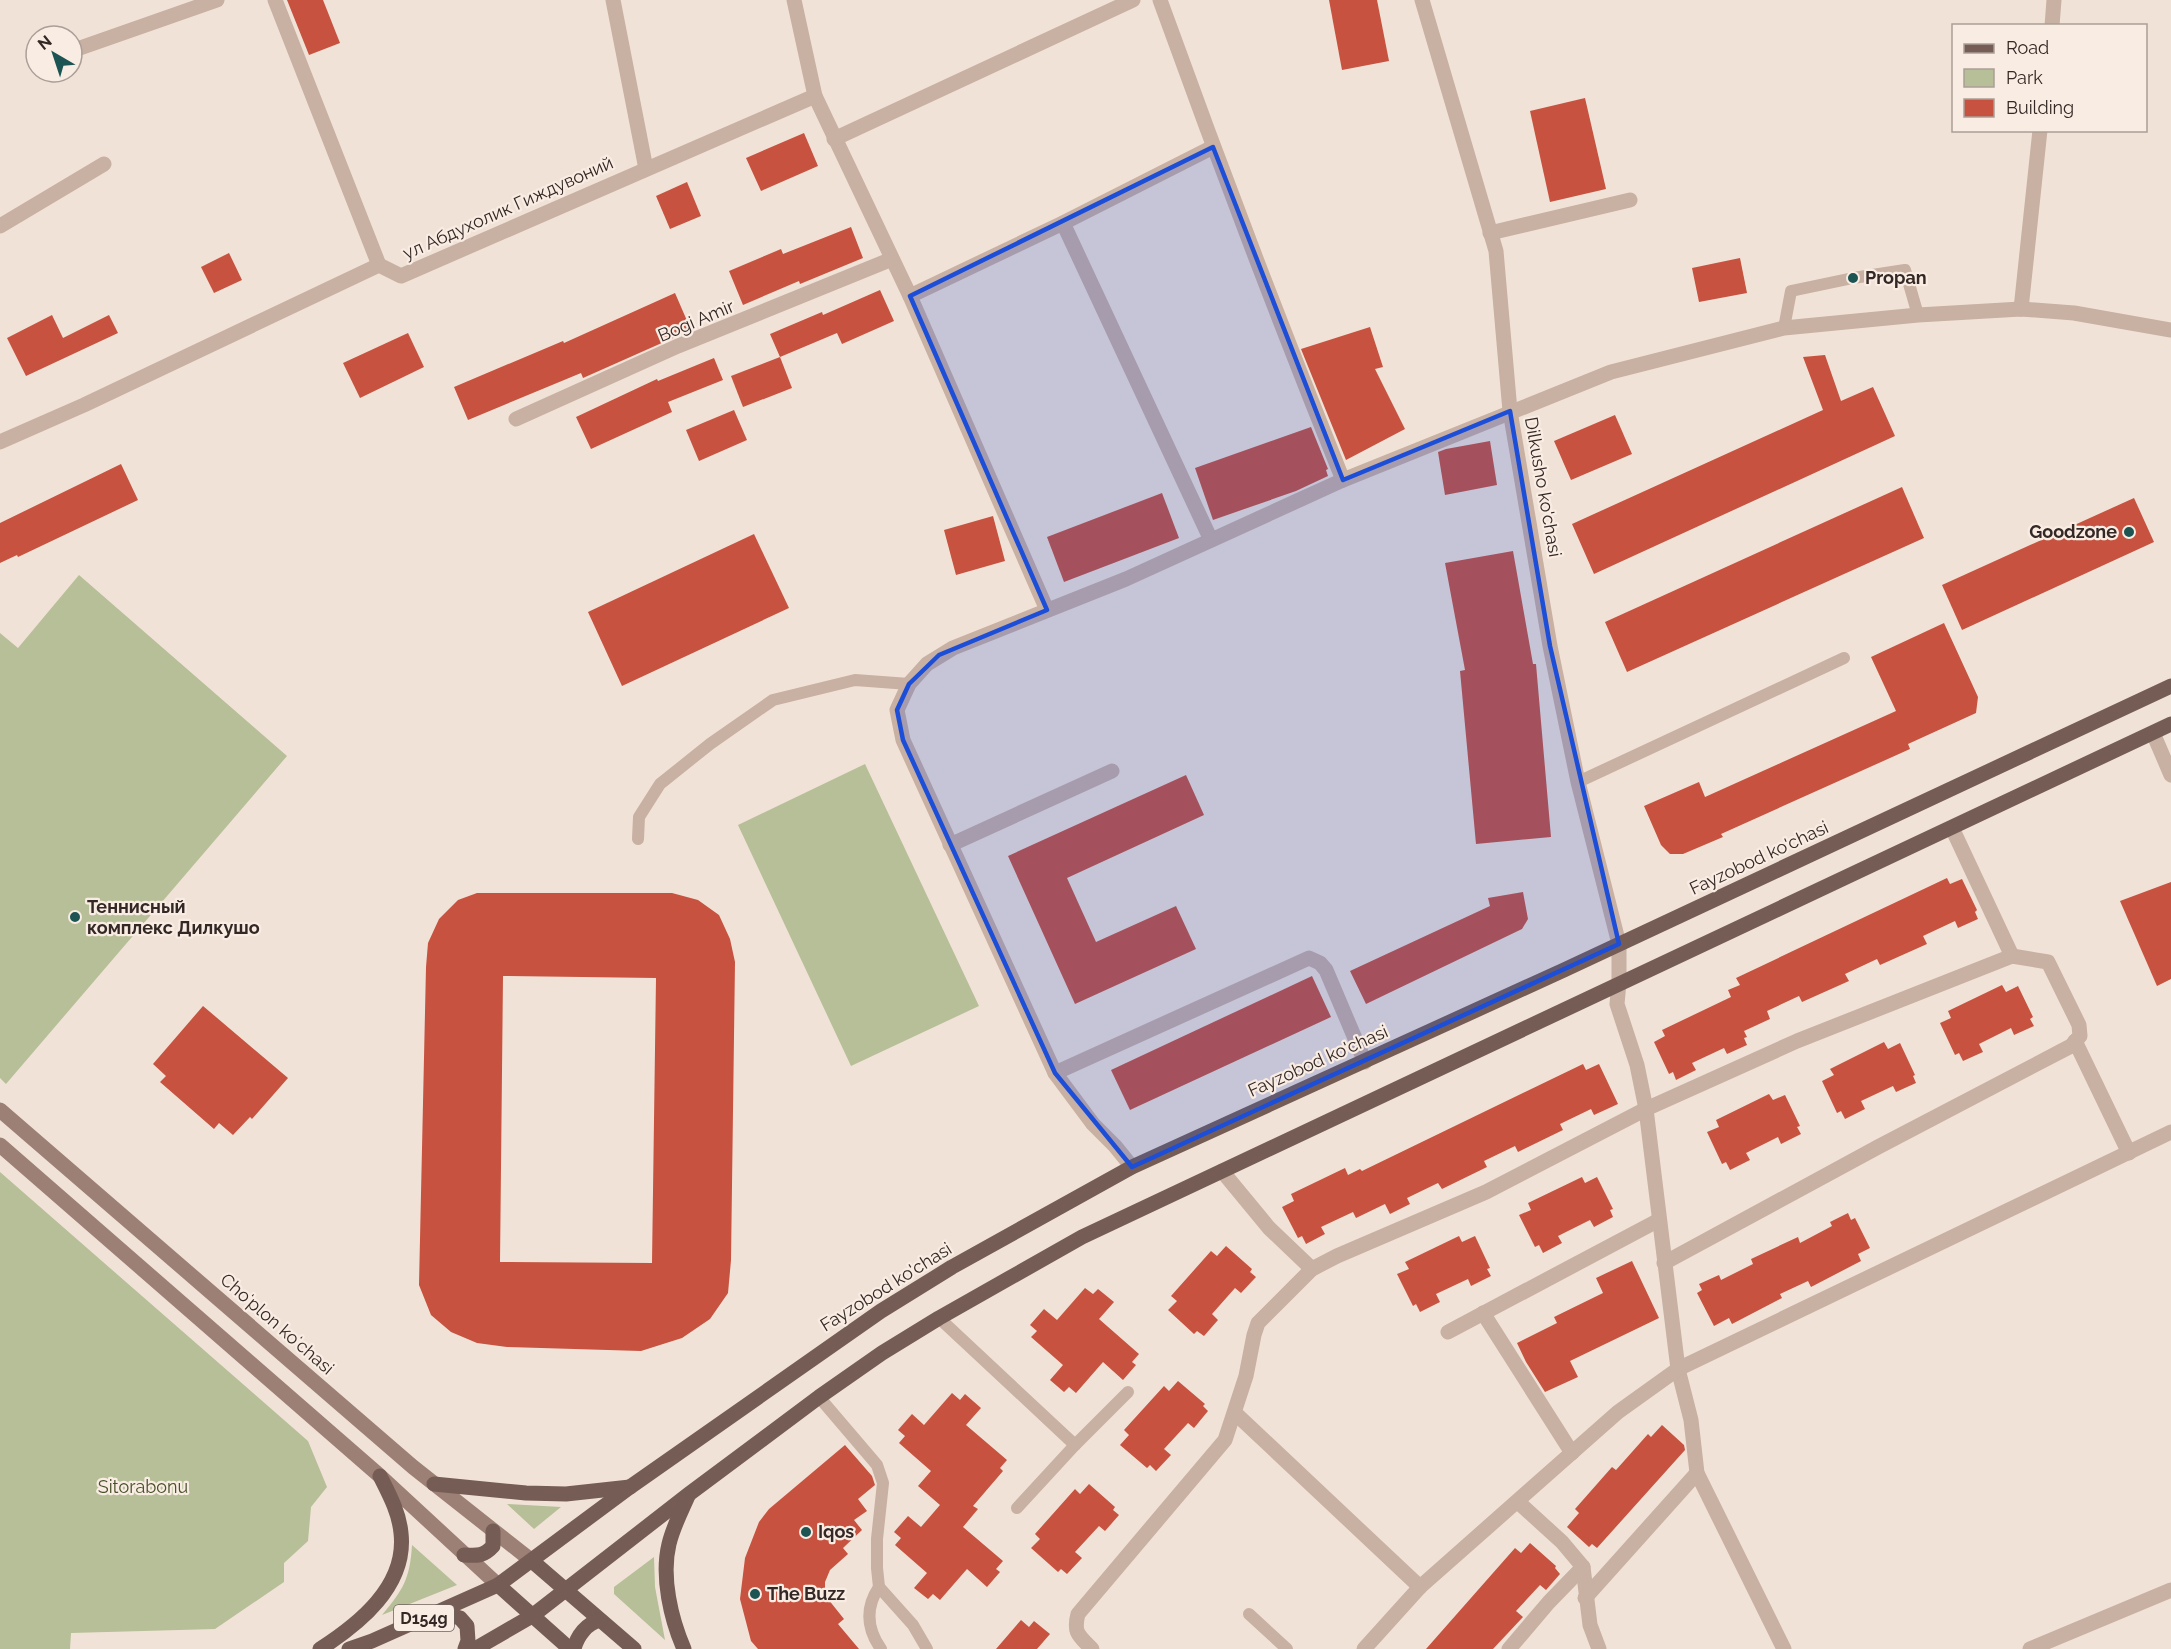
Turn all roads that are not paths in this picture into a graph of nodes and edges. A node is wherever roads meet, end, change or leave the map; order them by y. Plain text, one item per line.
1 (218, 0) edge
2 (274, 0) edge
3 (613, 0) edge
4 (794, 0) edge
5 (1133, 0) edge
6 (1160, 0) edge
7 (1422, 0) edge
8 (2054, 0) edge
9 (2052, 24) edge
10 (84, 47) edge
11 (815, 96) junction
12 (2040, 132) edge
13 (834, 139) junction
14 (1213, 147) junction
15 (104, 164) dead end
16 (646, 169) junction
17 (1630, 200) dead end
18 (1063, 223) junction
19 (0, 226) edge
20 (1491, 233) junction
21 (892, 259) junction
22 (378, 265) junction
23 (910, 296) junction
24 (2021, 309) junction
25 (1918, 315) junction
26 (1784, 328) junction
27 (2171, 330) edge
28 (1510, 411) junction
29 (516, 419) dead end
30 (0, 442) edge
31 (1343, 480) junction
32 (1211, 540) junction
33 (1047, 609) junction
34 (1844, 658) dead end
35 (909, 684) junction
36 (2171, 686) edge
37 (2171, 724) edge
38 (2153, 733) junction
39 (1112, 771) dead end
40 (2171, 775) edge
41 (1578, 782) junction
42 (1952, 828) junction
43 (638, 839) dead end
44 (950, 845) junction
45 (1619, 944) junction
46 (2012, 956) junction
47 (1619, 982) junction
48 (2075, 1041) junction
49 (1365, 1062) junction
50 (1055, 1073) junction
51 (1646, 1108) junction
52 (0, 1110) edge
53 (2171, 1132) edge
54 (0, 1145) edge
55 (2128, 1153) junction
56 (1132, 1167) junction
57 (1222, 1171) junction
58 (1659, 1220) junction
59 (1664, 1263) junction
60 (1312, 1269) junction
61 (1483, 1313) junction
62 (939, 1318) junction
63 (1448, 1332) dead end
64 (1678, 1369) junction
65 (1128, 1392) dead end
66 (819, 1397) junction
67 (1235, 1413) junction
68 (1076, 1445) junction
69 (1572, 1453) junction
70 (1697, 1473) junction
71 (380, 1476) junction
72 (434, 1484) junction
73 (630, 1487) junction
74 (689, 1494) junction
75 (1518, 1502) junction
76 (1017, 1508) dead end
77 (493, 1531) junction
78 (464, 1555) junction
79 (532, 1561) junction
80 (1583, 1567) junction
81 (498, 1585) junction
82 (879, 1587) junction
83 (1420, 1587) junction
84 (565, 1590) junction
85 (2171, 1590) edge
86 (1586, 1598) junction
87 (438, 1612) junction
88 (1249, 1614) dead end
89 (532, 1616) junction
90 (600, 1620) junction
91 (2038, 1647) edge
92 (320, 1649) edge
93 (349, 1649) edge
94 (465, 1649) edge
95 (475, 1649) edge
96 (572, 1649) edge
97 (634, 1649) edge
98 (684, 1649) edge
99 (881, 1649) edge
100 (927, 1649) edge
101 (1092, 1649) edge
102 (1287, 1649) edge
103 (1364, 1649) edge
104 (1509, 1649) edge
105 (1599, 1649) edge
106 (1784, 1649) edge

1 - 10 street
2 - 22 street
3 - 16 street
4 - 11 street
5 - 13 street
6 - 14 street
7 - 20 street, Dilkusho ko'chasi
8 - 9 street
11 - 13 street
11 - 16 street, ул Абдухолик Гиждувоний
12 - 24 street
13 - 21 street
14 - 18 street
14 - 31 street
15 - 19 street
16 - 22 street, ул Абдухолик Гиждувоний
17 - 20 street
18 - 23 street
18 - 32 street
20 - 28 street, Dilkusho ko'chasi
21 - 23 street
21 - 29 street
22 - 30 street
23 - 33 street
24 - 25 street
24 - 27 street
25 - 26 street
25 - 26 lane
26 - 28 street
28 - 31 street
28 - 41 street, Dilkusho ko'chasi
31 - 32 street
32 - 33 street
33 - 35 street
34 - 41 lane
35 - 43 lane
35 - 44 street
36 - 45 main road, Fayzobod ko'chasi
37 - 38 main road
38 - 40 street
38 - 42 main road
39 - 44 street
41 - 45 street, Dilkusho ko'chasi
42 - 46 street
42 - 47 main road
44 - 50 street
45 - 47 street, Dilkusho ko'chasi
45 - 49 main road, Fayzobod ko'chasi
46 - 48 street
46 - 51 street
47 - 51 street, Dilkusho ko'chasi
47 - 57 main road
48 - 55 street
48 - 59 street
49 - 50 street
49 - 56 main road, Fayzobod ko'chasi
50 - 56 street
51 - 58 street, Dilkusho ko'chasi
51 - 60 street
52 - 72 main road, Choʻplon koʻchasi
53 - 55 street
54 - 71 main road
55 - 64 street
56 - 73 main road, Fayzobod ko'chasi
57 - 60 street
57 - 62 main road
58 - 59 street, Dilkusho ko'chasi
58 - 61 street
59 - 64 street, Dilkusho ko'chasi
60 - 67 street
61 - 63 street
61 - 69 street
62 - 66 main road
62 - 68 lane
64 - 69 street
64 - 70 street, Dilkusho ko'chasi
65 - 68 lane
66 - 74 main road
66 - 82 lane
67 - 83 street
67 - 101 street
68 - 76 lane
69 - 75 street
70 - 86 street
70 - 106 street, Dilkusho ko'chasi
71 - 78 main road
71 - 92 main road
72 - 73 main road
72 - 77 main road, Choʻplon koʻchasi
73 - 79 main road, Fayzobod ko'chasi
74 - 84 main road
74 - 98 main road
75 - 80 street
75 - 83 street
77 - 78 main road
77 - 79 main road, Choʻplon koʻchasi
78 - 81 main road
79 - 81 main road, D154g
79 - 84 main road
80 - 86 street
80 - 104 street
81 - 87 main road, D154g
81 - 89 main road
82 - 99 lane
82 - 100 lane
83 - 103 street
84 - 89 main road
84 - 90 main road
85 - 91 street
86 - 105 street
87 - 93 main road, D154g
87 - 94 main road
88 - 102 lane
89 - 95 main road
89 - 96 main road
90 - 96 main road
90 - 97 main road

